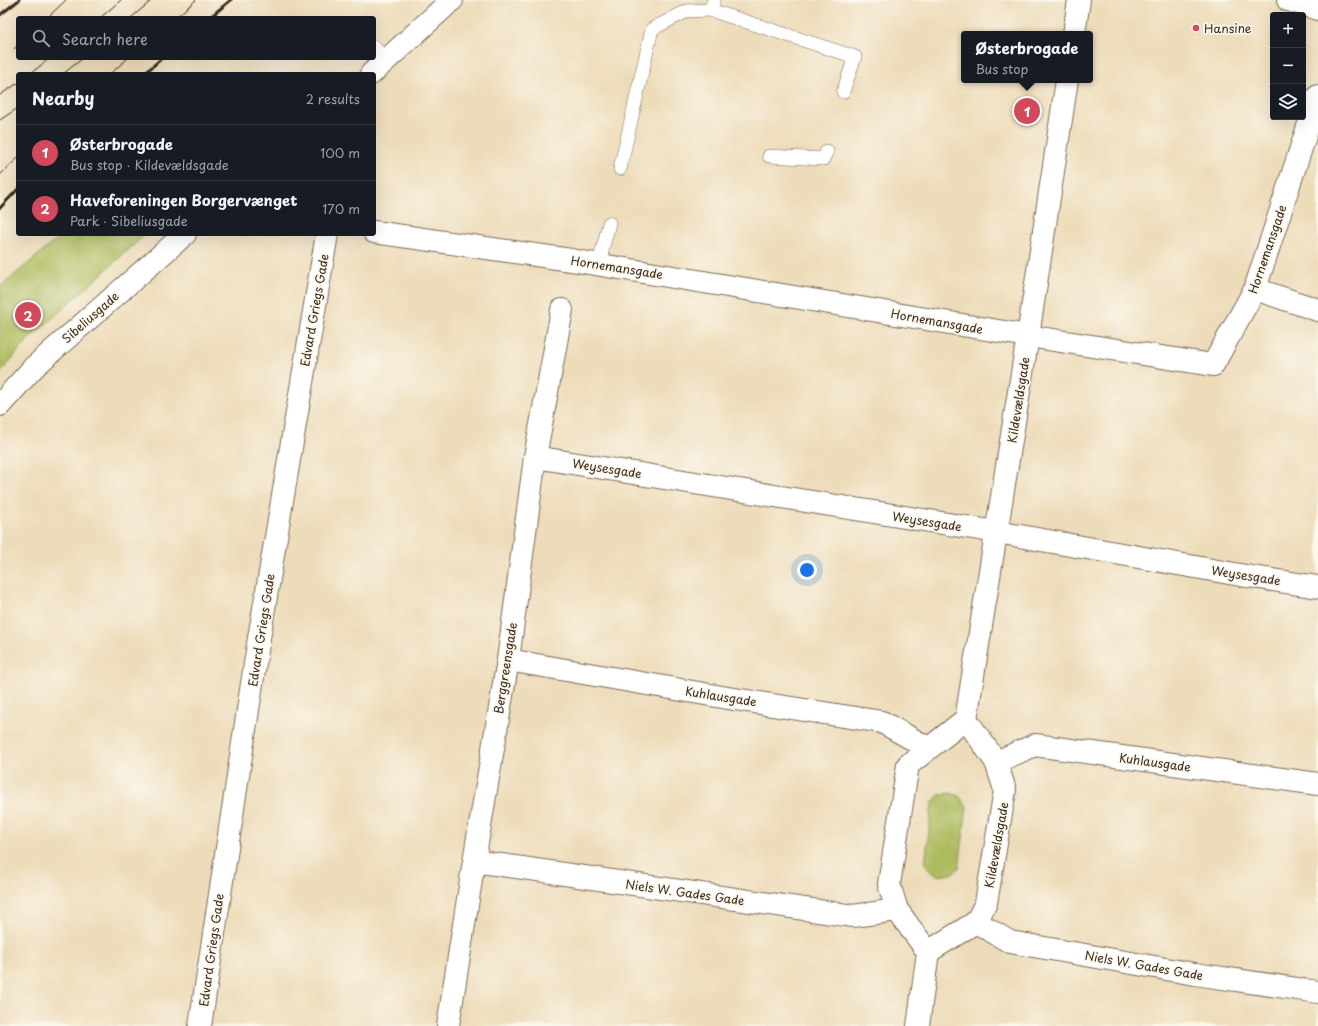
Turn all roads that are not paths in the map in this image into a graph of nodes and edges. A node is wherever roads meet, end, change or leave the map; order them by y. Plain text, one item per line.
1 (452, 0) edge
2 (1079, 0) edge
3 (1288, 0) edge
4 (712, 5) edge
5 (1318, 9) edge
6 (1074, 31) edge
7 (378, 60) edge
8 (1067, 83) edge
9 (843, 92) dead end
10 (1318, 96) edge
11 (827, 151) dead end
12 (769, 156) dead end
13 (620, 169) dead end
14 (609, 223) dead end
15 (376, 232) edge
16 (183, 236) edge
17 (327, 236) edge
18 (599, 264) junction
19 (1255, 289) junction
20 (562, 310) dead end
21 (1318, 310) edge
22 (1028, 336) junction
23 (0, 405) edge
24 (535, 457) junction
25 (997, 532) junction
26 (1318, 587) edge
27 (508, 660) junction
28 (966, 719) junction
29 (928, 748) junction
30 (996, 762) junction
31 (1318, 784) edge
32 (474, 861) junction
33 (897, 910) junction
34 (976, 922) junction
35 (928, 952) junction
36 (1318, 992) edge
37 (200, 1026) edge
38 (448, 1026) edge
39 (918, 1026) edge

1 - 7 street
2 - 6 street
3 - 5 street
4 - 9 lane
4 - 13 lane
8 - 22 street, Kildevældsgade
10 - 19 street, Hornemansgade
11 - 12 lane
14 - 18 lane
15 - 18 street, Hornemansgade
16 - 23 street, Sibeliusgade
17 - 37 street, Edvard Griegs Gade
18 - 22 street, Hornemansgade
19 - 21 street
19 - 22 street, Hornemansgade
20 - 24 street, Berggreensgade
22 - 25 street, Kildevældsgade
24 - 25 street, Weysesgade
24 - 27 street, Berggreensgade
25 - 26 street, Weysesgade
25 - 28 street, Kildevældsgade
27 - 29 street, Kuhlausgade
27 - 32 street, Berggreensgade
28 - 29 street
28 - 30 street, Kildevældsgade
29 - 33 street
30 - 31 street, Kuhlausgade
30 - 34 street, Kildevældsgade
32 - 33 street, Niels W. Gades Gade
32 - 38 street, Berggreensgade
33 - 35 street
34 - 35 street
34 - 36 street, Niels W. Gades Gade
35 - 39 street

